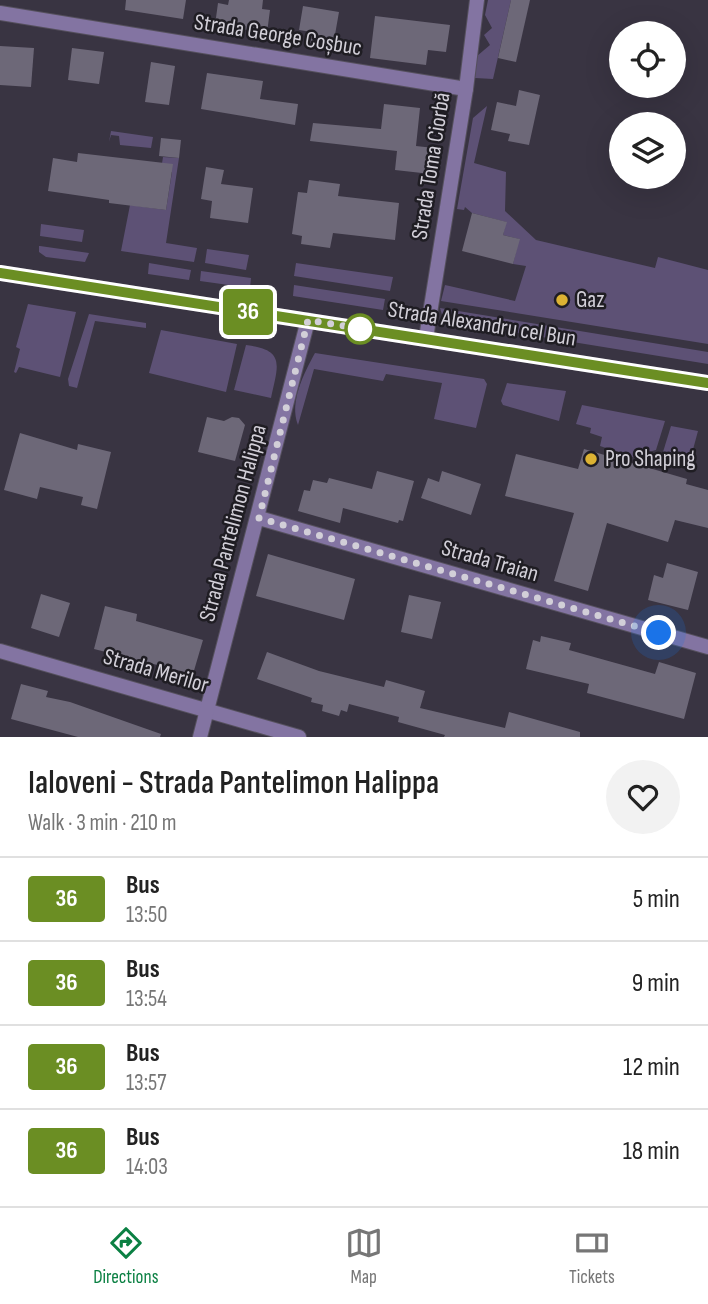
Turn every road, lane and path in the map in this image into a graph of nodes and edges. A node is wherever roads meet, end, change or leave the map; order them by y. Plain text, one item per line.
1 (477, 0) edge
2 (0, 13) edge
3 (466, 89) junction
4 (0, 273) edge
5 (308, 320) junction
6 (426, 338) junction
7 (708, 383) edge
8 (259, 518) junction
9 (708, 647) edge
10 (0, 652) edge
11 (207, 709) junction
12 (200, 737) edge
13 (299, 737) edge

1 - 3 street, Strada Toma Ciorbă
2 - 3 street, Strada George Coșbuc
3 - 6 street, Strada Toma Ciorbă
4 - 5 main road, Strada Alexandru cel Bun
5 - 6 main road, Strada Alexandru cel Bun
5 - 8 street, Strada Pantelimon Halippa
6 - 7 main road, Strada Alexandru cel Bun
8 - 9 street, Strada Traian
8 - 11 street, Strada Pantelimon Halippa
10 - 11 street, Strada Merilor
11 - 12 street, Strada Pantelimon Halippa
11 - 13 street, Strada Merilor

